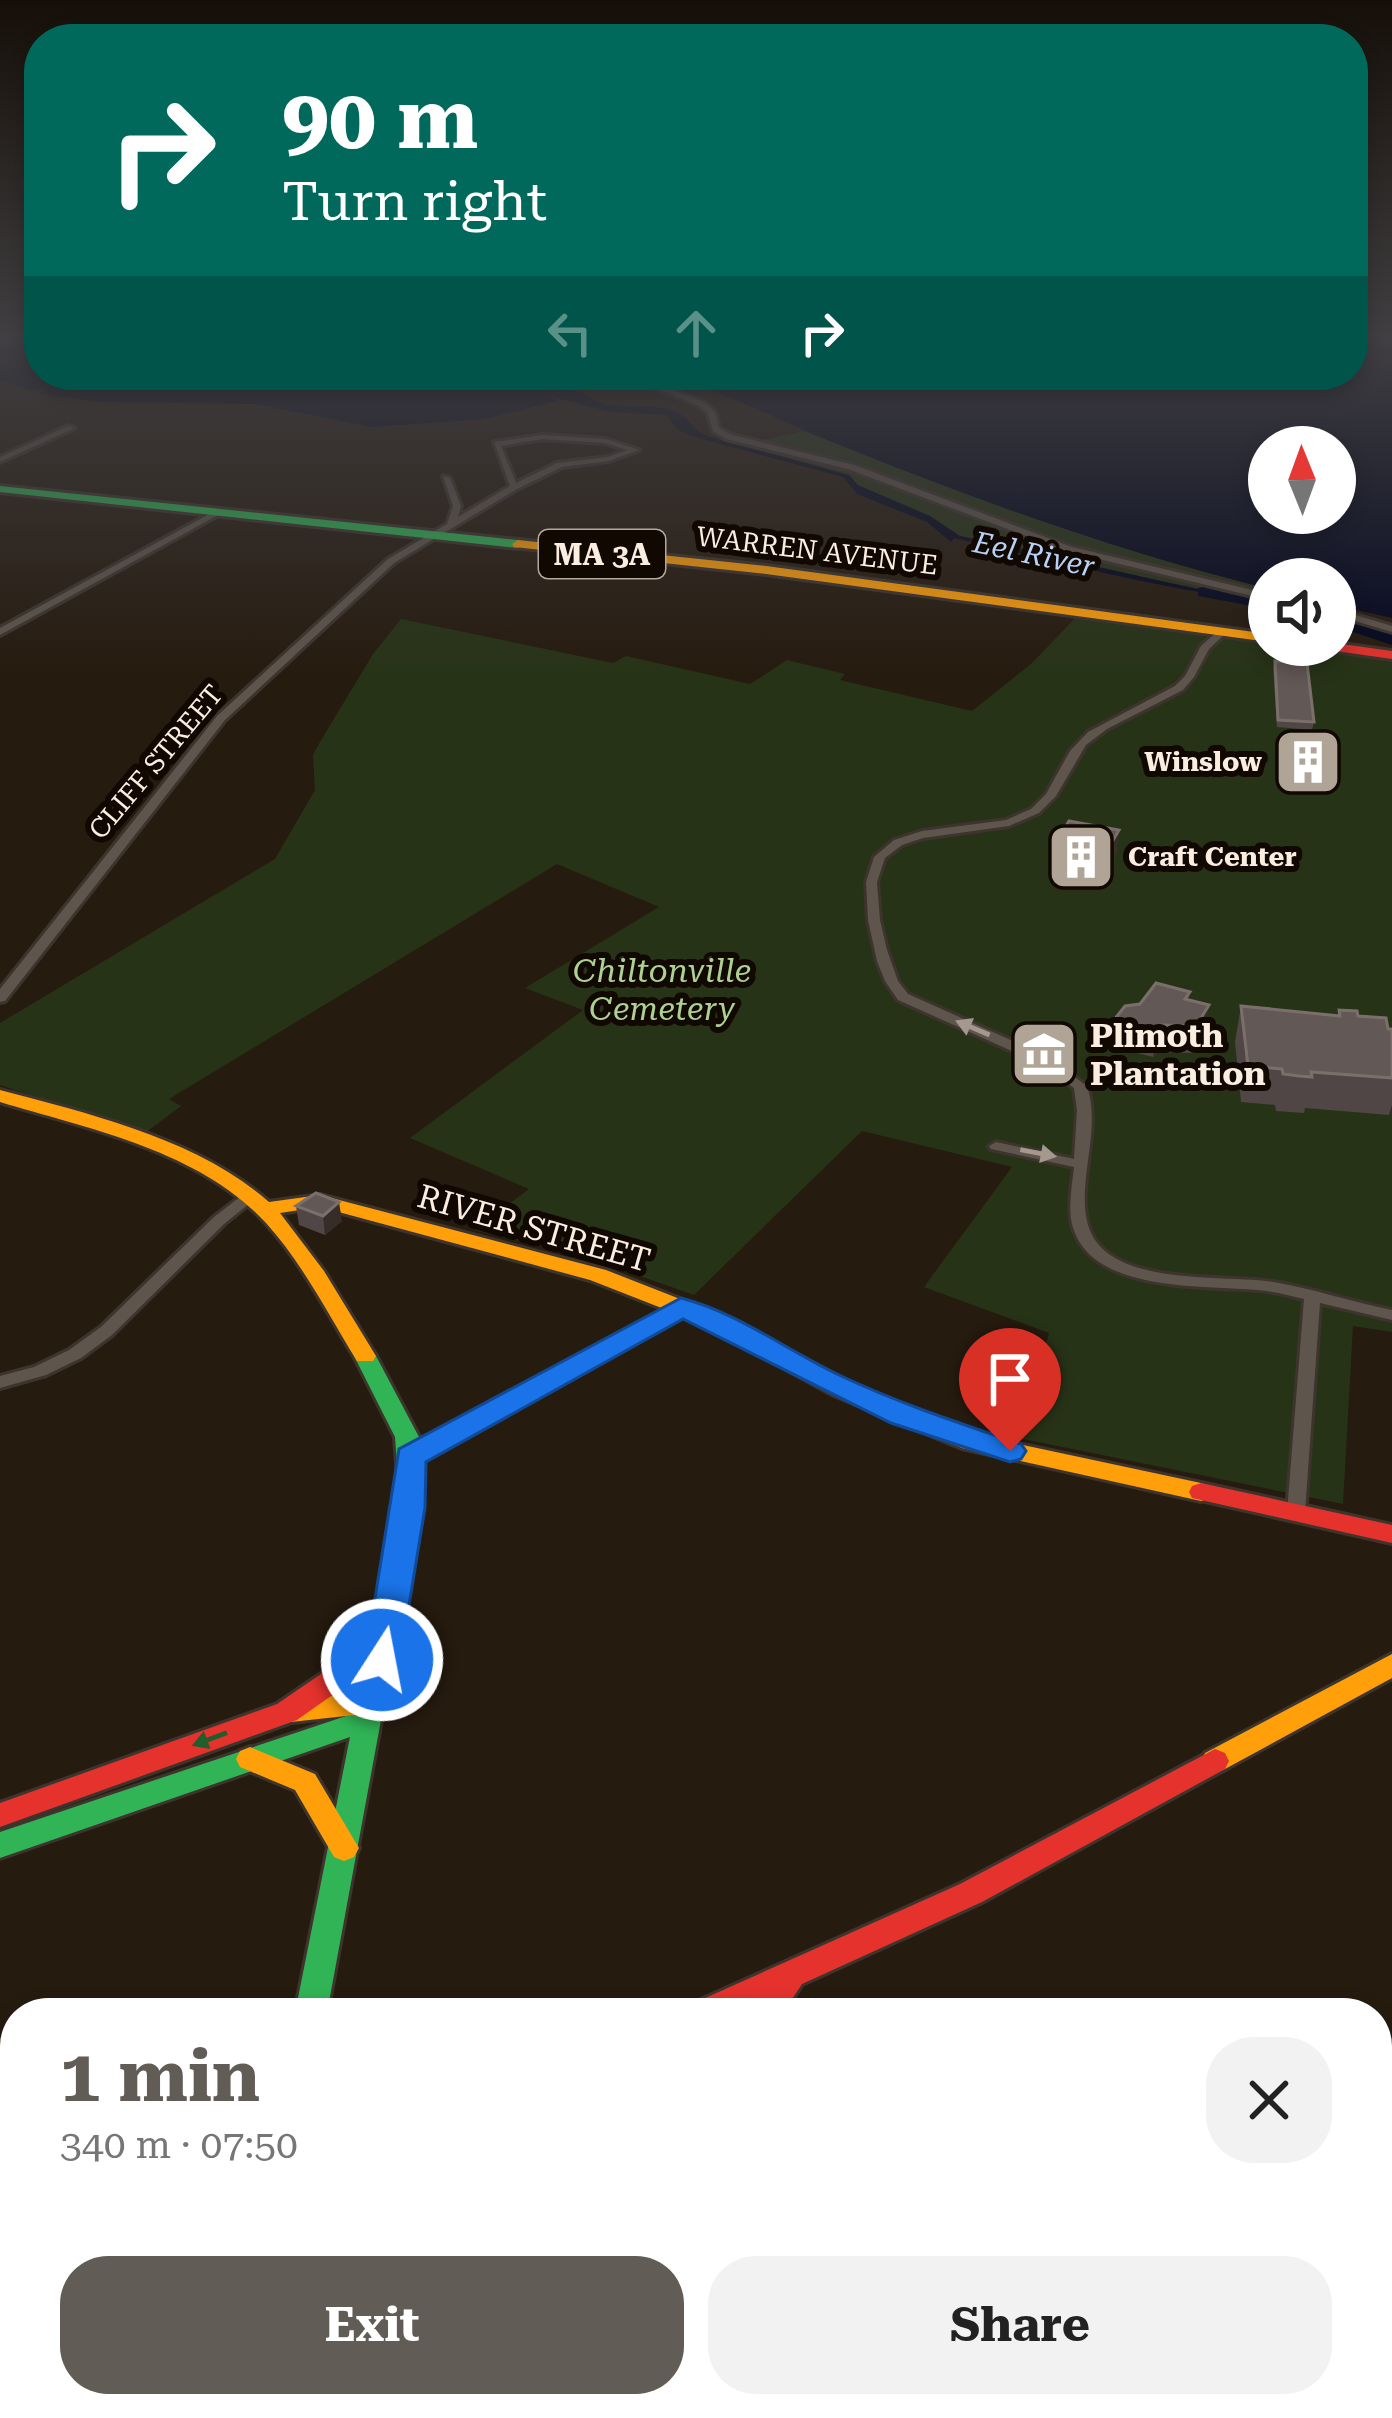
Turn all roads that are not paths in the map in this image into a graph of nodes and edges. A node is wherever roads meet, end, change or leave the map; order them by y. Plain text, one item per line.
1 (500, 449) edge
2 (633, 449) edge
3 (777, 449) edge
4 (446, 478) dead end
5 (514, 488) junction
6 (0, 489) edge
7 (216, 514) junction
8 (452, 525) junction
9 (431, 538) junction
10 (1248, 592) edge
11 (1356, 618) edge
12 (1392, 629) edge
13 (0, 632) edge
14 (1211, 635) junction
15 (1248, 637) edge
16 (1356, 650) edge
17 (1392, 655) edge
18 (0, 998) edge
19 (0, 1096) edge
20 (996, 1146) dead end
21 (1078, 1164) junction
22 (258, 1202) junction
23 (1312, 1298) junction
24 (681, 1307) junction
25 (1392, 1315) edge
26 (0, 1382) edge
27 (410, 1457) junction
28 (1296, 1512) junction
29 (1392, 1534) edge
30 (385, 1644) junction
31 (1392, 1665) edge
32 (372, 1710) junction
33 (286, 1712) junction
34 (249, 1759) junction
35 (0, 1815) edge
36 (0, 1845) edge
37 (344, 1848) junction
38 (792, 1975) junction
39 (314, 1998) edge
40 (739, 1998) edge
41 (775, 1998) edge

1 - 5 street, CLIFF STREET
2 - 5 street, CLIFF STREET
3 - 10 street
4 - 8 street
5 - 8 street, CLIFF STREET
6 - 7 main road, WARREN AVENUE / MA 3A
7 - 9 main road, WARREN AVENUE / MA 3A
7 - 13 street
8 - 9 street, CLIFF STREET
9 - 14 main road, WARREN AVENUE / MA 3A
9 - 18 street, CLIFF STREET
11 - 12 street
14 - 15 main road, WARREN AVENUE / MA 3A
21 -> 14 street
16 - 17 main road
19 - 22 main road
20 -> 21 street
21 - 23 street
22 - 24 main road, RIVER STREET
22 - 26 street
22 - 27 main road
23 - 25 street
23 - 28 street
24 - 27 street
24 - 28 main road, RIVER STREET
27 - 30 main road
28 - 29 main road, RIVER STREET
30 - 32 main road
30 - 33 main road
31 - 38 main road
32 - 33 main road
32 - 34 main road
32 - 37 main road
33 -> 35 main road
34 - 36 main road
34 - 37 main road
37 - 39 main road
38 - 40 main road
38 - 41 main road

